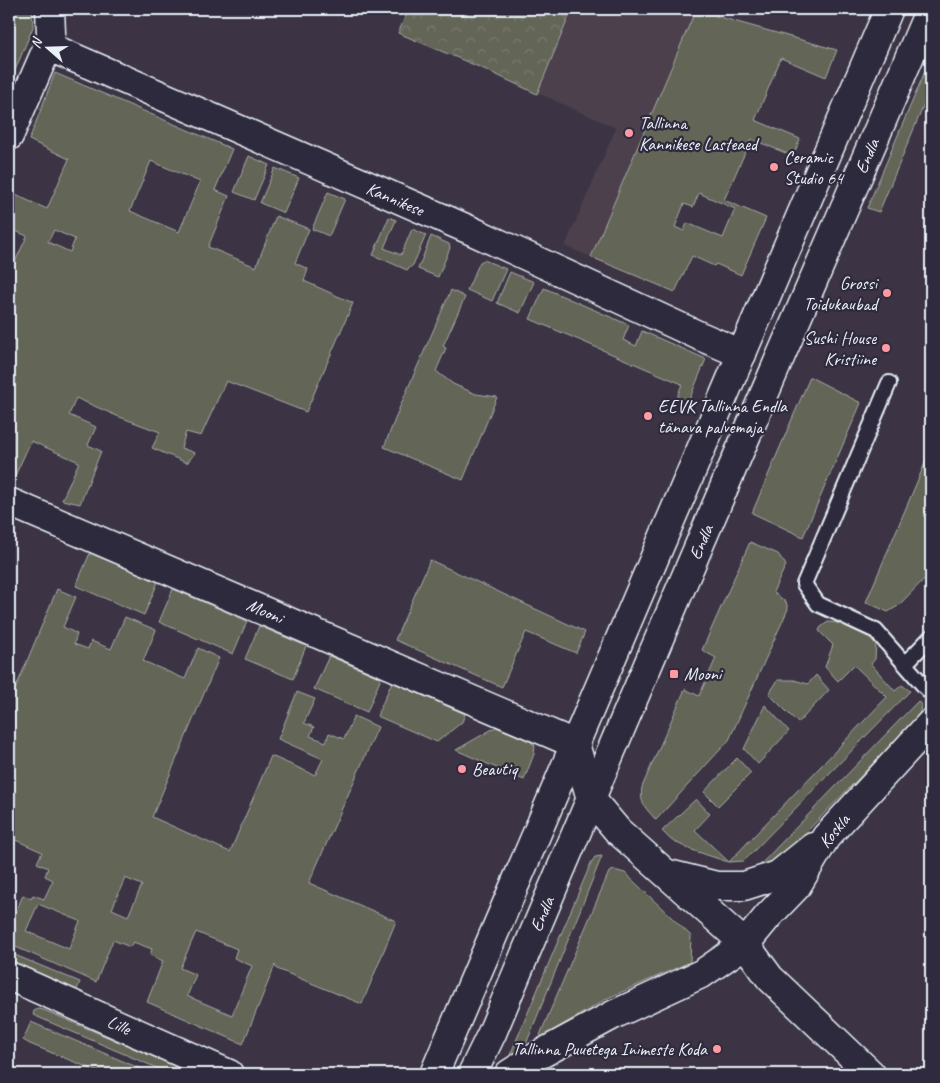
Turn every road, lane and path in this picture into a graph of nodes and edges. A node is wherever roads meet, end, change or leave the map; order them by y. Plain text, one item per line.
1 (50, 9) edge
2 (889, 9) edge
3 (930, 9) edge
4 (47, 46) junction
5 (9, 136) edge
6 (742, 354) junction
7 (889, 384) dead end
8 (9, 502) edge
9 (931, 636) edge
10 (905, 664) junction
11 (931, 693) edge
12 (931, 723) edge
13 (575, 744) junction
14 (591, 799) junction
15 (826, 837) junction
16 (667, 874) junction
17 (744, 944) junction
18 (9, 976) edge
19 (229, 1074) edge
20 (434, 1074) edge
21 (472, 1074) edge
22 (509, 1074) edge
23 (871, 1074) edge

1 - 4 street
2 - 6 street, Endla
3 - 14 street, Endla
4 - 5 street
4 - 6 street, Kannikese
6 - 13 street, Endla
7 - 10 lane
8 - 13 street, Mooni
9 - 10 lane
10 - 11 lane
12 - 15 street, Koskla
13 - 14 street
13 - 20 street, Endla
14 - 16 street
14 - 21 street, Endla
15 - 16 street
15 - 17 street, Koskla
16 - 17 street
17 - 22 street, Koskla
17 - 23 street
18 - 19 street, Lille

